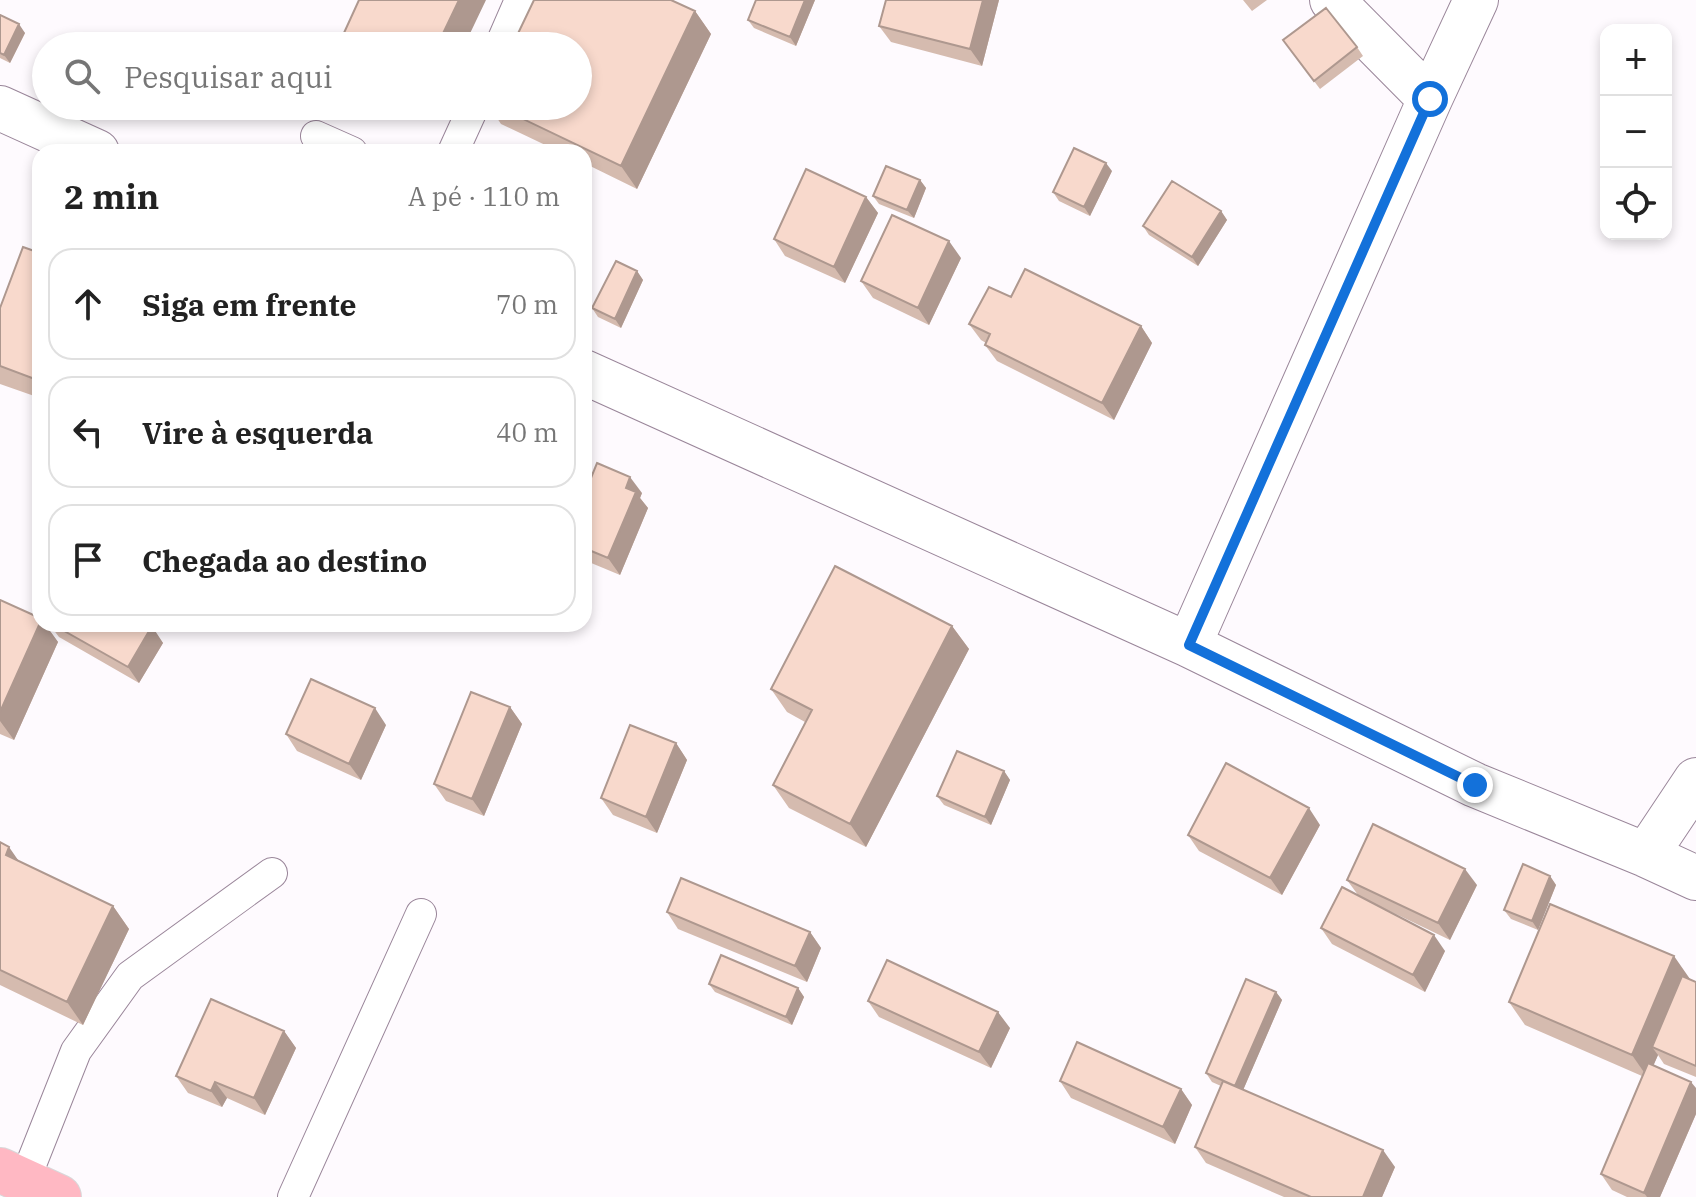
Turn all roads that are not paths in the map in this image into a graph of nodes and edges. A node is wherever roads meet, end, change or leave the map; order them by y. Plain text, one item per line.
1 (520, 0) edge
2 (1332, 0) edge
3 (1457, 13) edge
4 (506, 32) edge
5 (1430, 99) junction
6 (0, 108) edge
7 (468, 120) edge
8 (316, 136) dead end
9 (79, 144) edge
10 (334, 144) edge
11 (457, 144) edge
12 (592, 376) edge
13 (1189, 645) junction
14 (1696, 780) edge
15 (1646, 855) junction
16 (272, 873) dead end
17 (1696, 878) edge
18 (421, 914) dead end
19 (28, 1183) edge
20 (293, 1197) edge

1 - 4 lane
2 - 5 street
3 - 5 street
5 - 13 street
6 - 9 street
7 - 11 lane
8 - 10 lane
12 - 13 street
13 - 15 street
14 - 15 street
15 - 17 street
16 - 19 lane
18 - 20 lane

